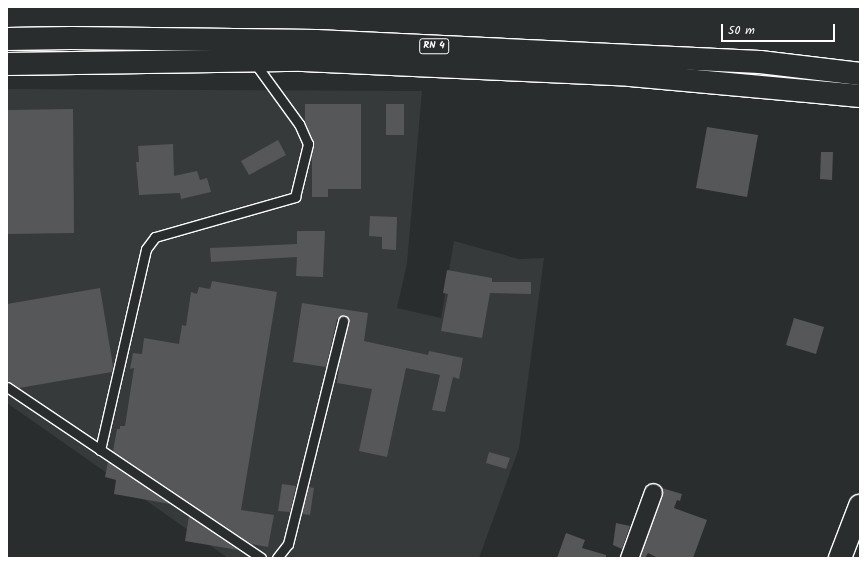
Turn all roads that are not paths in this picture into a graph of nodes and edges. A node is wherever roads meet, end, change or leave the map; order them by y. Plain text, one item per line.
1 (7, 39) edge
2 (254, 61) junction
3 (7, 64) edge
4 (860, 74) edge
5 (860, 96) edge
6 (343, 321) dead end
7 (7, 388) edge
8 (100, 450) junction
9 (653, 492) dead end
10 (860, 506) edge
11 (261, 558) edge
12 (277, 558) edge
13 (629, 558) edge
14 (840, 558) edge

1 - 4 main road, RN 4
2 - 3 main road, RN 4
2 - 5 main road, RN 4
2 - 8 lane
6 - 12 lane
7 - 8 lane
8 - 11 lane
9 - 13 street
10 - 14 main road

